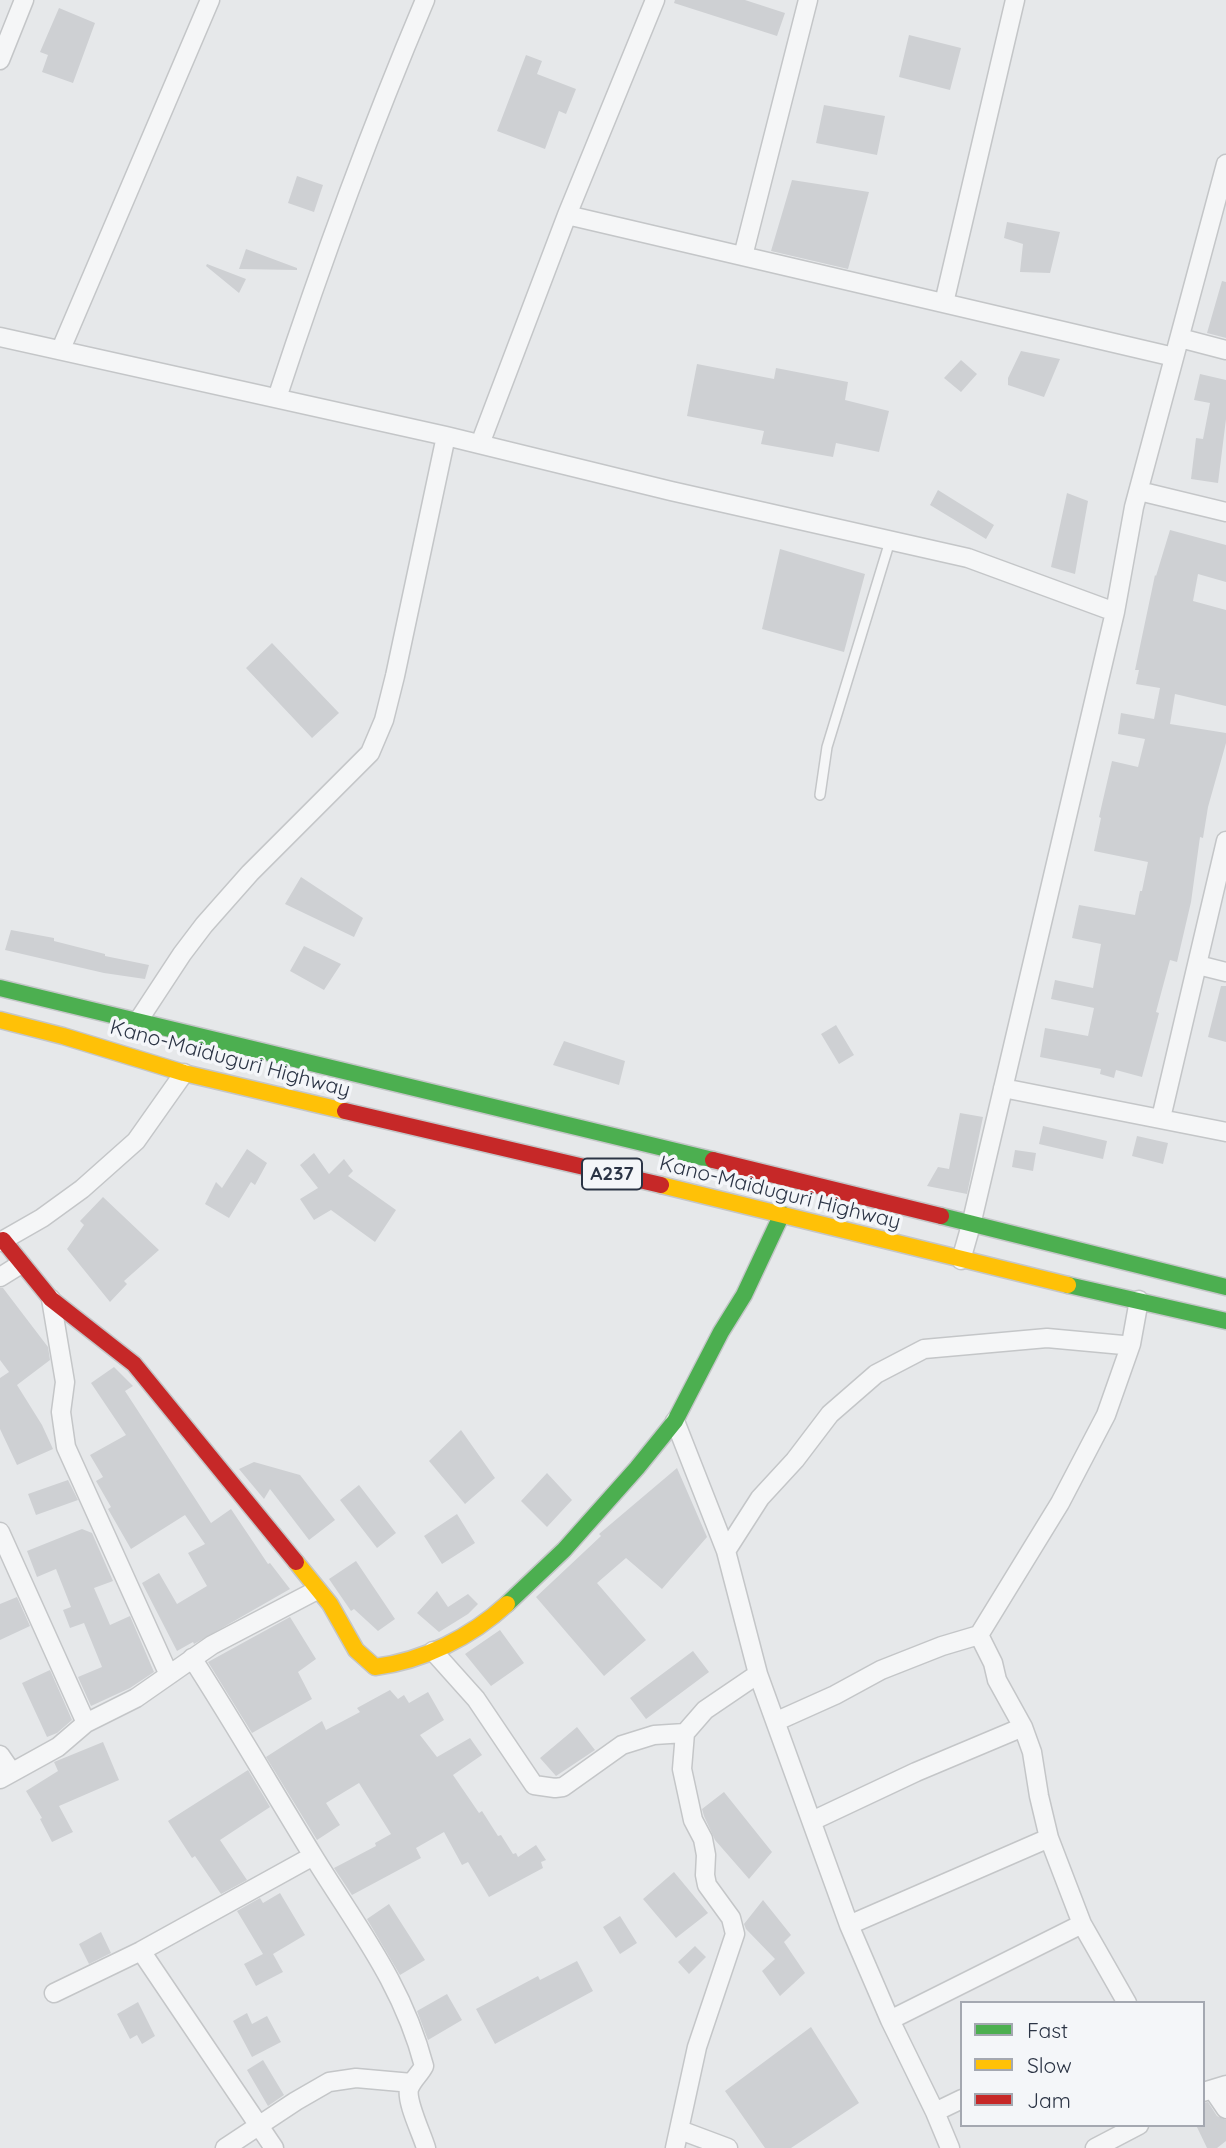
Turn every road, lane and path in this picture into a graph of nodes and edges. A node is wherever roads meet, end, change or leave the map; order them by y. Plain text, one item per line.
1 (24, 0) edge
2 (210, 0) edge
3 (425, 0) edge
4 (655, 0) edge
5 (808, 0) edge
6 (1015, 0) edge
7 (0, 61) edge
8 (1226, 164) edge
9 (1221, 204) edge
10 (567, 215) junction
11 (743, 256) junction
12 (944, 303) junction
13 (0, 337) edge
14 (1180, 338) junction
15 (61, 349) junction
16 (1226, 350) edge
17 (1174, 357) junction
18 (277, 398) junction
19 (446, 436) junction
20 (480, 444) junction
21 (1139, 491) junction
22 (1226, 512) edge
23 (890, 541) junction
24 (1115, 612) junction
25 (820, 795) dead end
26 (1226, 841) edge
27 (1198, 965) junction
28 (1226, 972) edge
29 (0, 988) edge
30 (0, 1020) edge
31 (138, 1021) junction
32 (184, 1073) junction
33 (1003, 1088) junction
34 (1161, 1118) junction
35 (1226, 1132) edge
36 (782, 1214) junction
37 (971, 1225) junction
38 (2, 1241) edge
39 (961, 1259) junction
40 (21, 1264) junction
41 (0, 1277) edge
42 (1226, 1287) edge
43 (51, 1298) junction
44 (1139, 1300) junction
45 (1226, 1321) edge
46 (1131, 1344) junction
47 (675, 1420) junction
48 (0, 1532) edge
49 (726, 1551) junction
50 (317, 1590) junction
51 (979, 1635) junction
52 (433, 1651) junction
53 (192, 1658) junction
54 (758, 1674) junction
55 (169, 1675) junction
56 (777, 1721) junction
57 (86, 1723) junction
58 (1023, 1727) junction
59 (685, 1733) junction
60 (0, 1755) edge
61 (5, 1775) edge
62 (812, 1821) junction
63 (1049, 1838) junction
64 (313, 1856) junction
65 (1082, 1924) junction
66 (849, 1925) junction
67 (141, 1951) junction
68 (54, 1993) dead end
69 (1126, 2001) edge
70 (890, 2020) junction
71 (412, 2083) junction
72 (1214, 2089) edge
73 (960, 2100) edge
74 (1226, 2109) edge
75 (935, 2112) junction
76 (259, 2125) junction
77 (1135, 2127) edge
78 (680, 2130) junction
79 (1099, 2147) edge
80 (225, 2148) edge
81 (274, 2148) edge
82 (426, 2148) edge
83 (675, 2148) edge
84 (728, 2148) edge
85 (950, 2148) edge

1 - 7 street
2 - 15 street
3 - 18 street
4 - 10 street
5 - 11 street
6 - 12 street
8 - 9 street
9 - 14 street
10 - 11 street
10 - 20 street
11 - 12 street
12 - 17 street
13 - 15 street
14 - 16 street
14 - 17 street
15 - 18 street
17 - 21 street
18 - 19 street
19 - 20 street
19 - 31 street
20 - 23 street
21 - 22 street
21 - 24 street
23 - 24 street
23 - 25 lane
24 - 33 street
26 - 27 street
27 - 28 street
27 - 34 street
29 - 31 main road, Kano-Maiduguri Highway / A237
30 - 32 main road, Kano-Maiduguri Highway / A237
31 - 37 main road, Kano-Maiduguri Highway / A237
32 - 36 main road, Kano-Maiduguri Highway / A237
32 - 38 street
33 - 34 street
33 - 37 street
34 - 35 street
36 - 39 main road, Kano-Maiduguri Highway / A237
36 - 47 main road
37 - 39 street
37 - 42 main road, Kano-Maiduguri Highway / A237
38 - 40 main road
39 - 44 main road, Kano-Maiduguri Highway / A237
40 - 41 street
40 - 43 main road
43 - 50 main road
43 - 55 street
44 - 45 main road, Kano-Maiduguri Highway / A237
44 - 46 street
46 - 49 street
46 - 51 street
47 - 49 street
47 - 52 main road
48 - 57 street
49 - 54 street
50 - 52 main road
50 - 53 street
51 - 56 street
51 - 58 street
52 - 59 street
53 - 55 street
53 - 64 street
54 - 56 street
54 - 59 street
55 - 57 street
56 - 62 street
57 - 61 street
58 - 62 street
58 - 63 street
59 - 78 street
60 - 61 street
62 - 66 street
63 - 65 street
63 - 66 street
64 - 67 street
64 - 71 street
65 - 69 street
65 - 70 street
66 - 70 street
67 - 68 street
67 - 76 street
70 - 75 street
71 - 76 street
71 - 82 street
72 - 74 street
73 - 75 street
75 - 85 street
76 - 80 street
76 - 81 street
77 - 79 street
78 - 83 street
78 - 84 street

